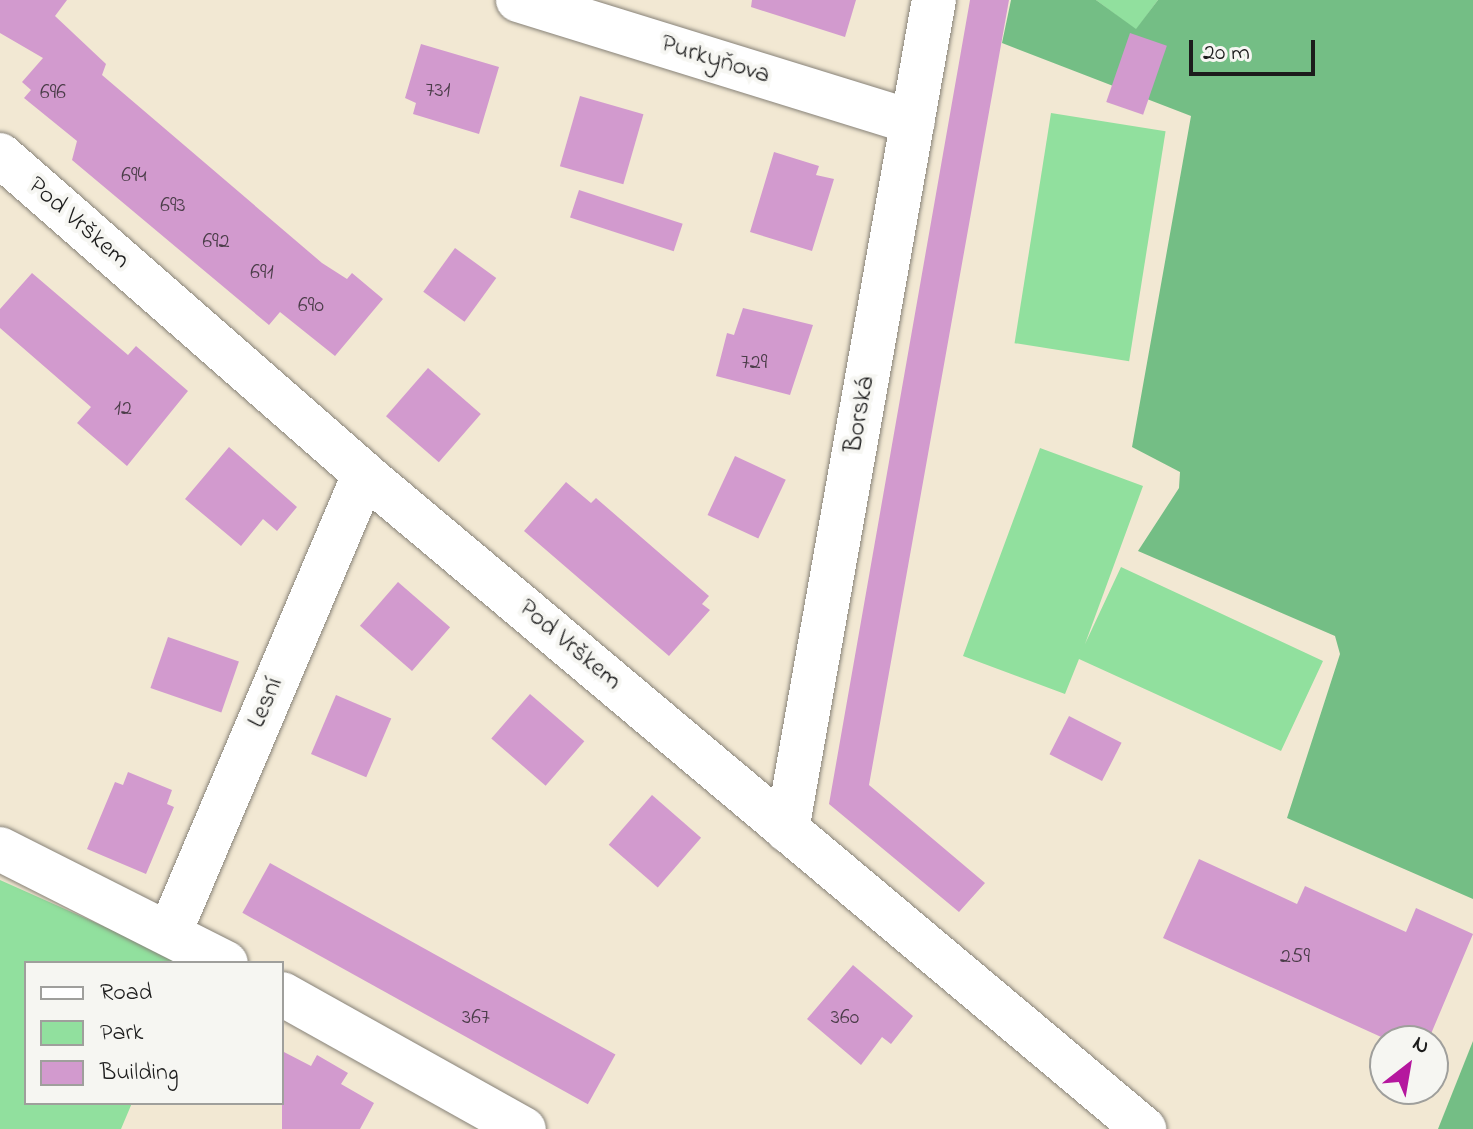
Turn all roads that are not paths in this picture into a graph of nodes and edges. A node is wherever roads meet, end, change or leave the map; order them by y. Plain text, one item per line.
1 (518, 0) edge
2 (934, 0) edge
3 (913, 122) junction
4 (0, 155) edge
5 (364, 474) junction
6 (787, 830) junction
7 (0, 849) edge
8 (170, 932) junction
9 (222, 961) edge
10 (284, 995) edge
11 (524, 1129) edge
12 (1144, 1129) edge

1 - 3 street, Purkyňova
2 - 3 street, Borská
3 - 6 street, Borská
4 - 5 street, Pod Vrškem
5 - 6 street, Pod Vrškem
5 - 8 street, Lesní
6 - 12 street, Pod Vrškem
7 - 8 street
8 - 9 street
10 - 11 street

